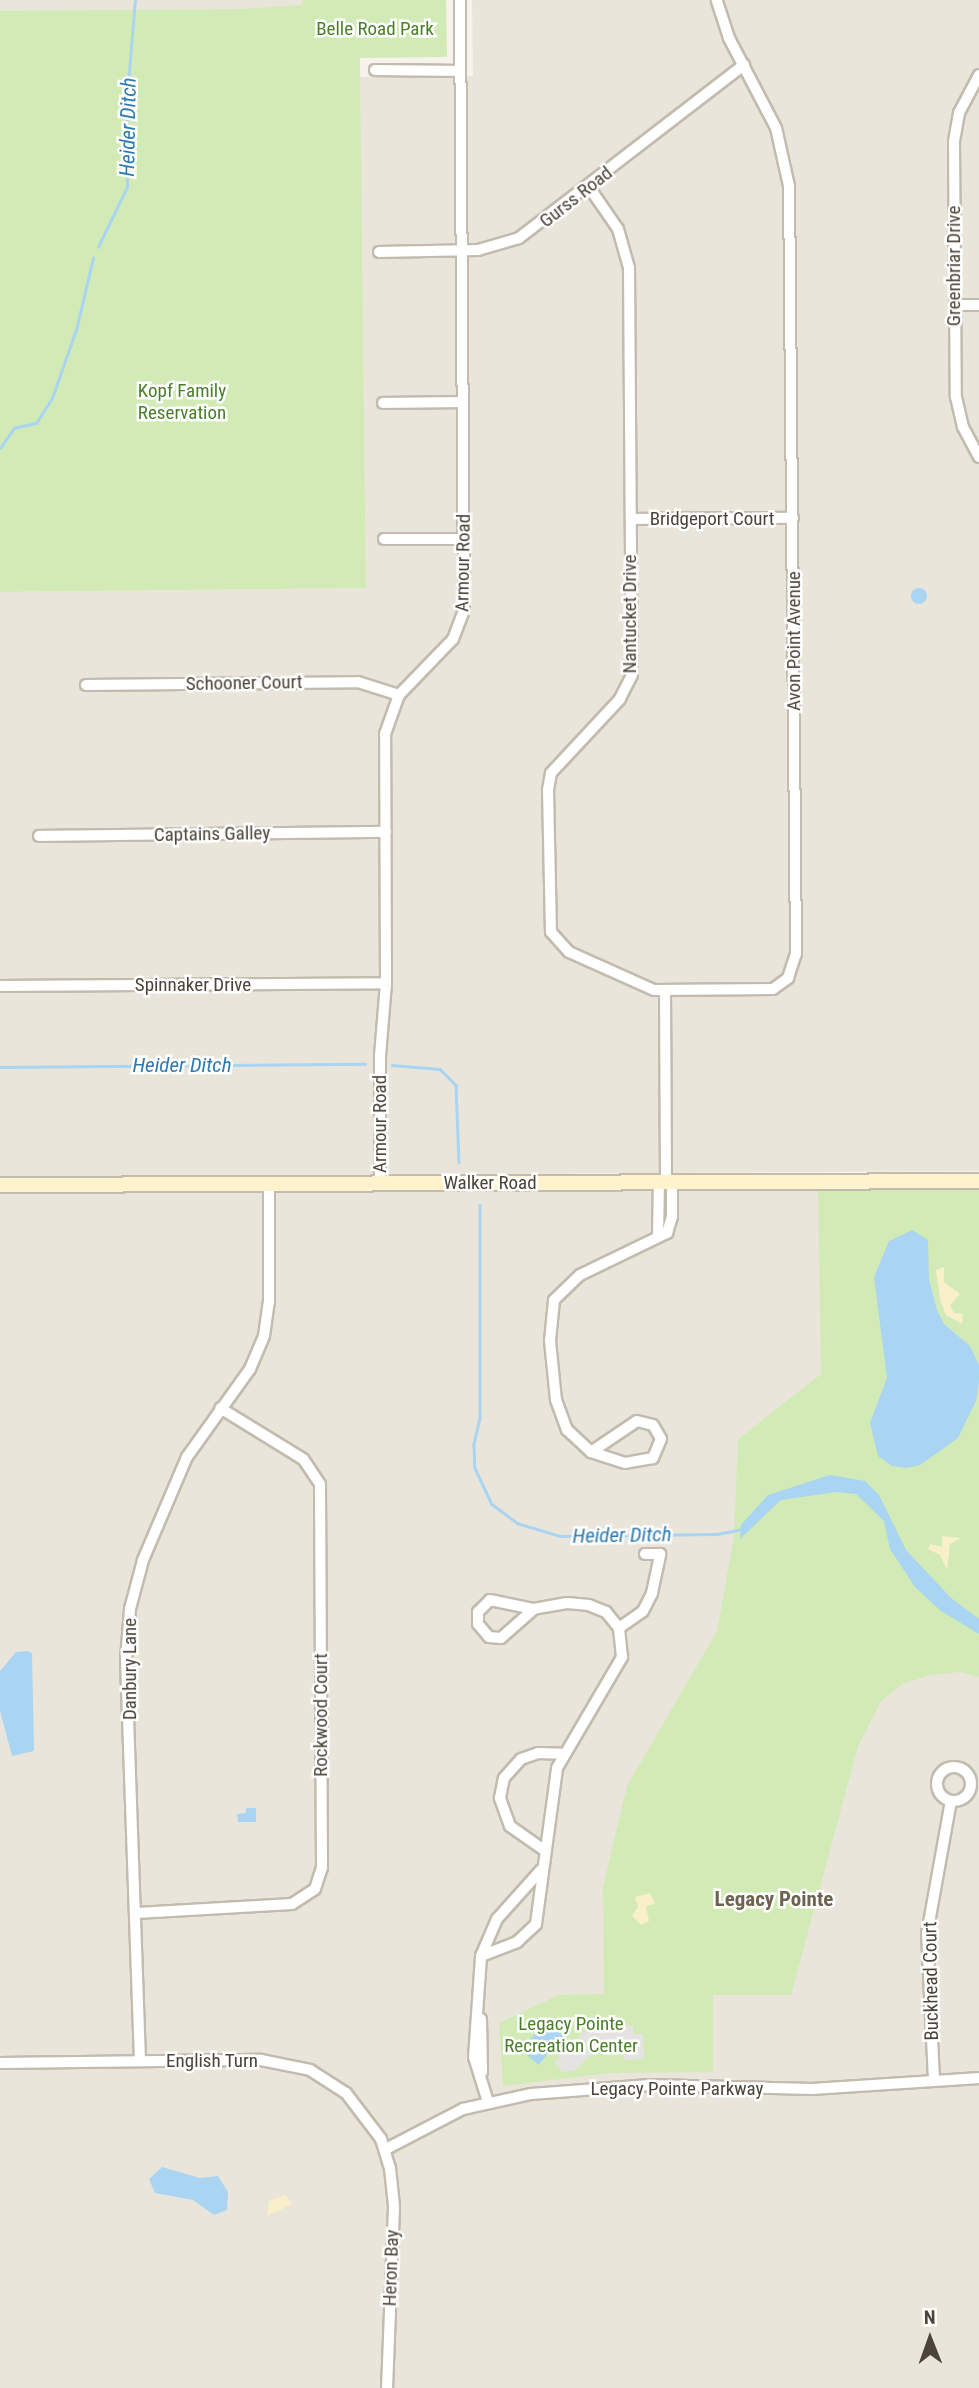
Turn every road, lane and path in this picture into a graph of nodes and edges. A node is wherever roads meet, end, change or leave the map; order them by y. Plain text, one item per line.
1 (460, 0) edge
2 (717, 0) edge
3 (744, 65) junction
4 (374, 70) dead end
5 (460, 71) junction
6 (979, 75) edge
7 (589, 187) junction
8 (462, 250) junction
9 (379, 252) dead end
10 (955, 305) junction
11 (979, 305) edge
12 (463, 402) junction
13 (383, 403) dead end
14 (979, 457) edge
15 (793, 518) junction
16 (631, 519) junction
17 (384, 538) dead end
18 (464, 539) junction
19 (86, 684) dead end
20 (399, 695) junction
21 (386, 832) junction
22 (39, 836) dead end
23 (386, 983) junction
24 (0, 986) edge
25 (665, 991) junction
26 (979, 1181) edge
27 (666, 1182) junction
28 (269, 1184) junction
29 (380, 1184) junction
30 (0, 1185) edge
31 (220, 1408) junction
32 (591, 1452) junction
33 (645, 1554) dead end
34 (534, 1609) junction
35 (619, 1628) junction
36 (562, 1754) junction
37 (951, 1801) dead end
38 (544, 1850) junction
39 (541, 1870) junction
40 (136, 1913) junction
41 (481, 1956) junction
42 (140, 2061) junction
43 (0, 2063) edge
44 (979, 2078) edge
45 (934, 2080) junction
46 (488, 2102) junction
47 (386, 2149) junction
48 (387, 2388) edge

1 - 5 street, Armour Road
2 - 3 street, Avon Point Avenue
3 - 7 street, Gurss Road
3 - 15 street, Avon Point Avenue
4 - 5 street
5 - 8 street, Armour Road
6 - 10 street, Greenbriar Drive
7 - 8 street, Gurss Road
7 - 16 street, Nantucket Drive
8 - 9 street, Gurss Road
8 - 12 street, Armour Road
10 - 11 street
10 - 14 street, Greenbriar Drive
12 - 13 street
12 - 18 street, Armour Road
15 - 16 street, Bridgeport Court
15 - 25 street, Avon Point Avenue
16 - 25 street, Nantucket Drive
17 - 18 street
18 - 20 street, Armour Road
19 - 20 street, Schooner Court
20 - 21 street, Armour Road
21 - 22 street, Captains Galley
21 - 23 street, Armour Road
23 - 24 street, Spinnaker Drive
23 - 29 street, Armour Road
25 - 27 street
26 - 27 street, Walker Road
27 - 29 street, Walker Road
27 - 32 street
28 - 29 street, Walker Road
28 - 30 street, Walker Road
28 - 31 street, Danbury Lane
31 - 40 street, Danbury Lane
31 - 40 street, Rockwood Court
32 - 32 street
33 - 35 street
34 - 34 street
34 - 35 street
35 - 36 street
36 - 38 street
36 - 38 street
37 - 45 street, Buckhead Court
38 - 39 street
39 - 41 street
39 - 41 street
40 - 42 street, Danbury Lane
41 - 46 street
42 - 43 street, English Turn
42 - 47 street, English Turn
44 - 45 street, Legacy Pointe Parkway
45 - 46 street, Legacy Pointe Parkway
46 - 47 street, Legacy Pointe Parkway
47 - 48 street, Heron Bay

